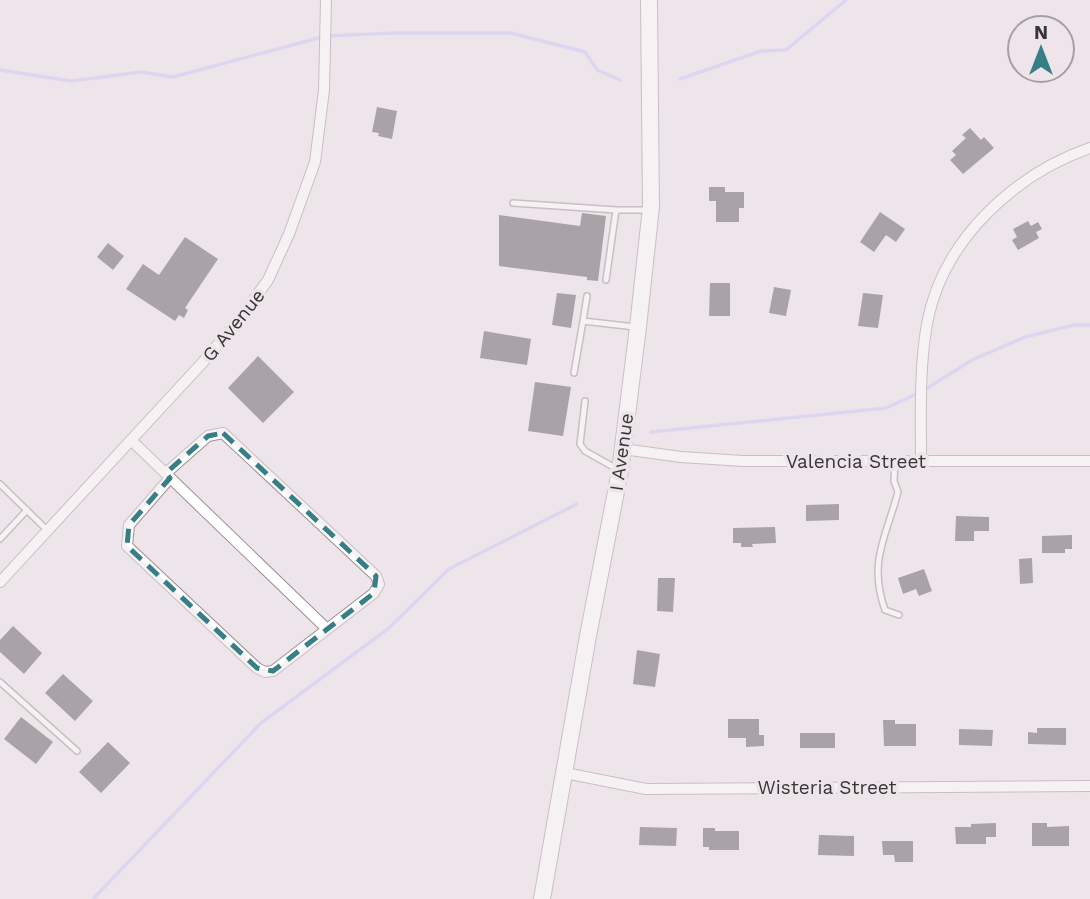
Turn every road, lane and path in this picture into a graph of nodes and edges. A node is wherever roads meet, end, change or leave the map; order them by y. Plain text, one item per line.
1 (326, 0) edge
2 (649, 0) edge
3 (1090, 148) edge
4 (513, 203) dead end
5 (616, 210) junction
6 (651, 210) junction
7 (606, 280) dead end
8 (587, 296) dead end
9 (583, 321) junction
10 (638, 327) junction
11 (574, 373) dead end
12 (586, 401) dead end
13 (131, 440) junction
14 (623, 449) junction
15 (895, 461) junction
16 (1090, 461) edge
17 (921, 462) junction
18 (620, 471) junction
19 (168, 476) junction
20 (0, 484) edge
21 (27, 510) junction
22 (48, 531) junction
23 (0, 539) edge
24 (0, 582) edge
25 (898, 615) dead end
26 (327, 629) junction
27 (0, 682) edge
28 (77, 751) dead end
29 (565, 773) junction
30 (1090, 786) edge
31 (542, 899) edge

1 - 13 street, G Avenue
2 - 6 main road, I Avenue
3 - 17 street
4 - 5 lane
5 - 6 lane
5 - 7 lane
6 - 10 main road, I Avenue
8 - 9 lane
9 - 10 lane
9 - 11 lane
10 - 14 main road, I Avenue
12 - 18 lane
13 - 19 street
13 - 22 street, G Avenue
14 - 15 street, Valencia Street
14 - 18 main road, I Avenue
15 - 17 street, Valencia Street
15 - 25 lane
16 - 17 street, Valencia Street
18 - 29 main road, I Avenue
19 - 26 street
19 - 26 street
19 - 26 street
20 - 21 lane
21 - 22 lane
21 - 23 lane
22 - 24 street, G Avenue
27 - 28 lane
29 - 30 street, Wisteria Street
29 - 31 main road, I Avenue

